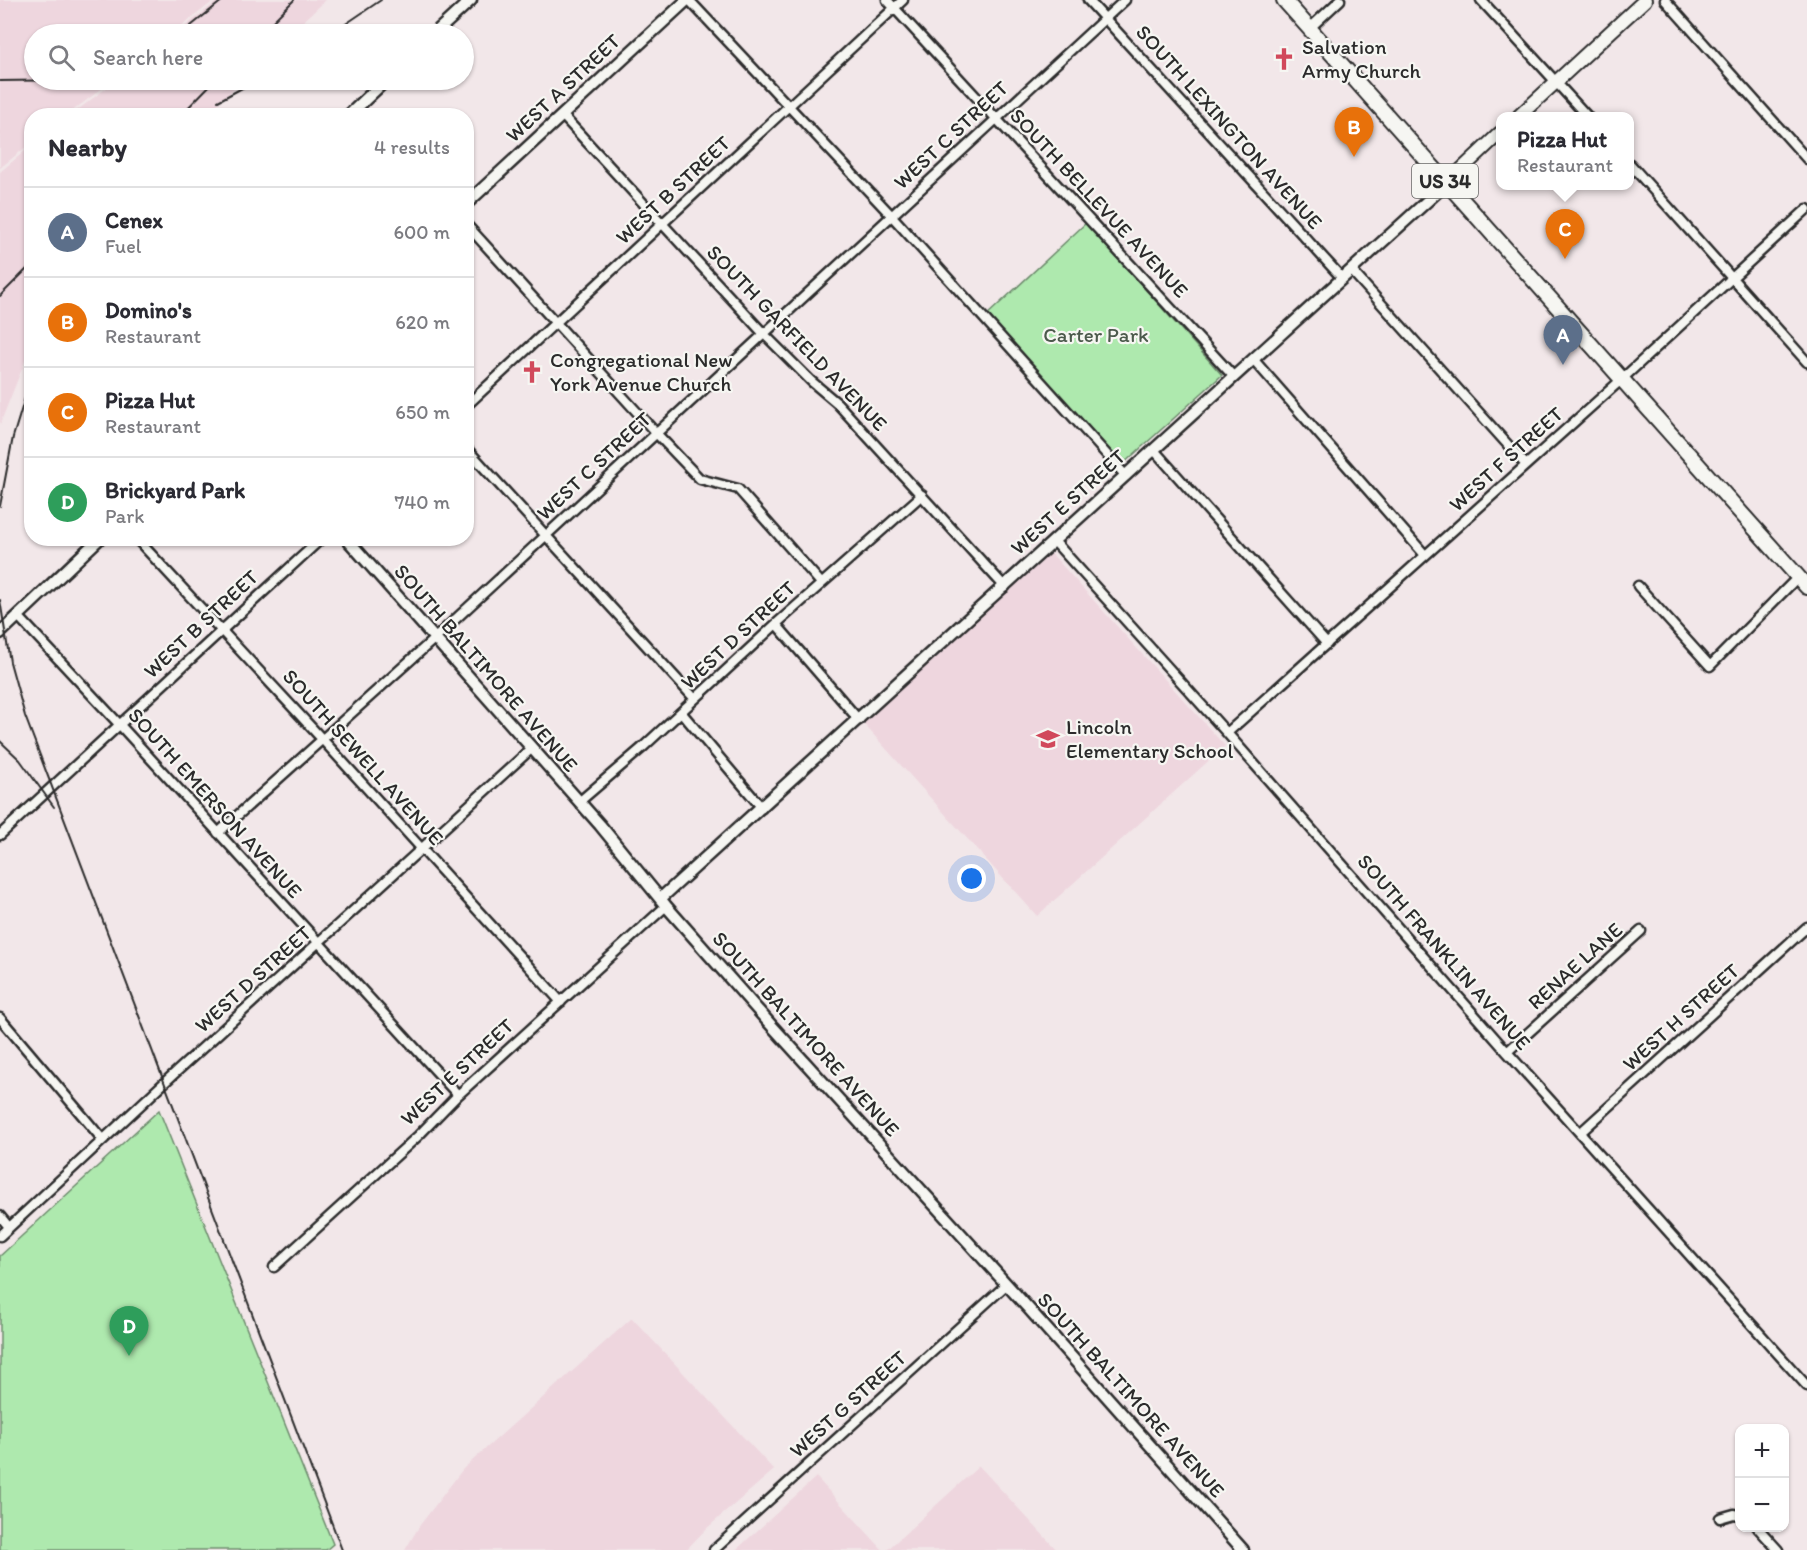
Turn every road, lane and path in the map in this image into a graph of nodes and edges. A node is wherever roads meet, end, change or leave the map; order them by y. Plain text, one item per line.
1 (471, 0) edge
2 (688, 0) edge
3 (887, 0) edge
4 (903, 0) edge
5 (1088, 0) edge
6 (1125, 0) edge
7 (1284, 0) edge
8 (1340, 0) edge
9 (1480, 0) edge
10 (1645, 0) edge
11 (1665, 0) edge
12 (895, 8) junction
13 (1105, 18) junction
14 (445, 24) edge
15 (1309, 29) junction
16 (1556, 82) junction
17 (375, 90) edge
18 (789, 106) junction
19 (356, 108) edge
20 (1524, 112) edge
21 (1583, 112) edge
22 (563, 116) junction
23 (996, 118) junction
24 (1496, 137) edge
25 (1807, 159) edge
26 (1634, 169) edge
27 (1447, 183) junction
28 (474, 197) edge
29 (1807, 209) edge
30 (891, 215) junction
31 (663, 224) junction
32 (474, 233) edge
33 (1347, 274) junction
34 (1733, 278) junction
35 (556, 323) junction
36 (763, 333) junction
37 (1253, 359) junction
38 (1807, 362) edge
39 (1234, 377) junction
40 (1621, 380) junction
41 (474, 399) edge
42 (656, 433) junction
43 (1154, 450) junction
44 (474, 456) edge
45 (1526, 465) junction
46 (1126, 476) junction
47 (922, 495) junction
48 (547, 534) junction
49 (1054, 541) junction
50 (92, 546) edge
51 (143, 546) edge
52 (313, 546) edge
53 (353, 546) edge
54 (1425, 555) junction
55 (1802, 582) edge
56 (821, 583) junction
57 (1638, 586) dead end
58 (1005, 587) junction
59 (18, 616) junction
60 (776, 624) junction
61 (222, 630) junction
62 (0, 633) edge
63 (434, 639) junction
64 (1327, 644) junction
65 (695, 699) junction
66 (681, 712) junction
67 (859, 720) junction
68 (120, 724) junction
69 (1227, 733) junction
70 (322, 740) junction
71 (531, 749) junction
72 (579, 802) junction
73 (762, 808) junction
74 (218, 833) junction
75 (0, 835) edge
76 (422, 848) junction
77 (663, 903) junction
78 (1807, 927) edge
79 (1641, 931) dead end
80 (319, 944) junction
81 (561, 1002) junction
82 (0, 1018) edge
83 (1507, 1052) junction
84 (458, 1095) junction
85 (1580, 1133) junction
86 (103, 1140) junction
87 (0, 1216) edge
88 (9, 1227) junction
89 (0, 1236) edge
90 (274, 1267) dead end
91 (1006, 1285) junction
92 (1807, 1386) edge
93 (1735, 1514) edge
94 (1720, 1518) dead end
95 (1762, 1532) edge
96 (714, 1550) edge
97 (1243, 1550) edge
98 (1778, 1550) edge

1 - 14 street
2 - 18 street
2 - 22 street, WEST A STREET
3 - 12 street, SOUTH BELLEVUE AVENUE
4 - 12 street, WEST B STREET
5 - 13 street, SOUTH LEXINGTON AVENUE
6 - 13 street, WEST C STREET
7 - 15 highway, US 34
8 - 15 street
9 - 16 street
10 - 16 main road
11 - 25 street
12 - 18 street, WEST B STREET
12 - 23 street, SOUTH BELLEVUE AVENUE
13 - 23 street, WEST C STREET
13 - 33 street, SOUTH LEXINGTON AVENUE
15 - 27 highway, US 34
16 - 20 main road
16 - 21 street
17 - 19 street
18 - 30 street
18 - 31 street, WEST B STREET
22 - 28 street, WEST A STREET
22 - 31 street, SOUTH GARFIELD AVENUE
23 - 30 street, WEST C STREET
23 - 39 street, SOUTH BELLEVUE AVENUE
24 - 27 main road, WEST E STREET
26 - 34 street
27 - 33 street, WEST E STREET
27 - 40 highway, US 34
29 - 34 street, WEST F STREET
30 - 36 street, WEST C STREET
30 - 46 street
31 - 35 street, WEST B STREET
31 - 36 street, SOUTH GARFIELD AVENUE
32 - 35 street
33 - 37 street, WEST E STREET
33 - 45 street, SOUTH LEXINGTON AVENUE
34 - 38 street
34 - 40 street, WEST F STREET
35 - 41 street, WEST B STREET
35 - 42 street
36 - 42 street, WEST C STREET
36 - 47 street, SOUTH GARFIELD AVENUE
37 - 39 street, WEST E STREET
37 - 54 street
39 - 43 street, WEST E STREET
40 - 45 street, WEST F STREET
40 - 55 highway, US 34
42 - 48 street, WEST C STREET
42 - 56 street
43 - 46 street, WEST E STREET
43 - 64 street
44 - 48 street
45 - 54 street, WEST F STREET
46 - 49 street, WEST E STREET
47 - 56 street, WEST D STREET
47 - 58 street, SOUTH GARFIELD AVENUE
48 - 63 street, WEST C STREET
48 - 65 street
49 - 58 street, WEST E STREET
49 - 69 street, SOUTH FRANKLIN AVENUE
50 - 59 street
51 - 61 street, SOUTH SEWELL AVENUE
52 - 61 street, WEST B STREET
53 - 63 street, SOUTH BALTIMORE AVENUE
54 - 64 street, WEST F STREET
55 - 57 street
56 - 60 street, WEST D STREET
58 - 67 street, WEST E STREET
59 - 62 street
59 - 68 street, SOUTH EMERSON AVENUE
60 - 65 street, WEST D STREET
60 - 67 street
61 - 68 street, WEST B STREET
61 - 70 street, SOUTH SEWELL AVENUE
63 - 70 street, WEST C STREET
63 - 71 street, SOUTH BALTIMORE AVENUE
64 - 69 street, WEST F STREET
65 - 66 street, WEST D STREET
66 - 72 street, WEST D STREET
66 - 73 street
67 - 73 street, WEST E STREET
68 - 74 street, SOUTH EMERSON AVENUE
68 - 75 street, WEST B STREET
69 - 83 street, SOUTH FRANKLIN AVENUE
70 - 74 street, WEST C STREET
70 - 76 street, SOUTH SEWELL AVENUE
71 - 72 street, SOUTH BALTIMORE AVENUE
71 - 76 street, WEST D STREET
72 - 77 street, SOUTH BALTIMORE AVENUE
73 - 77 street, WEST E STREET
74 - 80 street, SOUTH EMERSON AVENUE
76 - 80 street, WEST D STREET
76 - 81 street, SOUTH SEWELL AVENUE
77 - 81 street, WEST E STREET
77 - 91 street, SOUTH BALTIMORE AVENUE
78 - 85 street, WEST H STREET
79 - 83 street, RENAE LANE
80 - 84 street, SOUTH EMERSON AVENUE
80 - 86 street, WEST D STREET
81 - 84 street, WEST E STREET
82 - 86 street
83 - 85 street, SOUTH FRANKLIN AVENUE
84 - 90 street, WEST E STREET
85 - 92 street, SOUTH FRANKLIN AVENUE
86 - 88 street, WEST D STREET
87 - 88 street
88 - 89 street, WEST D STREET
91 - 96 street, WEST G STREET
91 - 97 street, SOUTH BALTIMORE AVENUE
93 - 94 street
95 - 98 street

